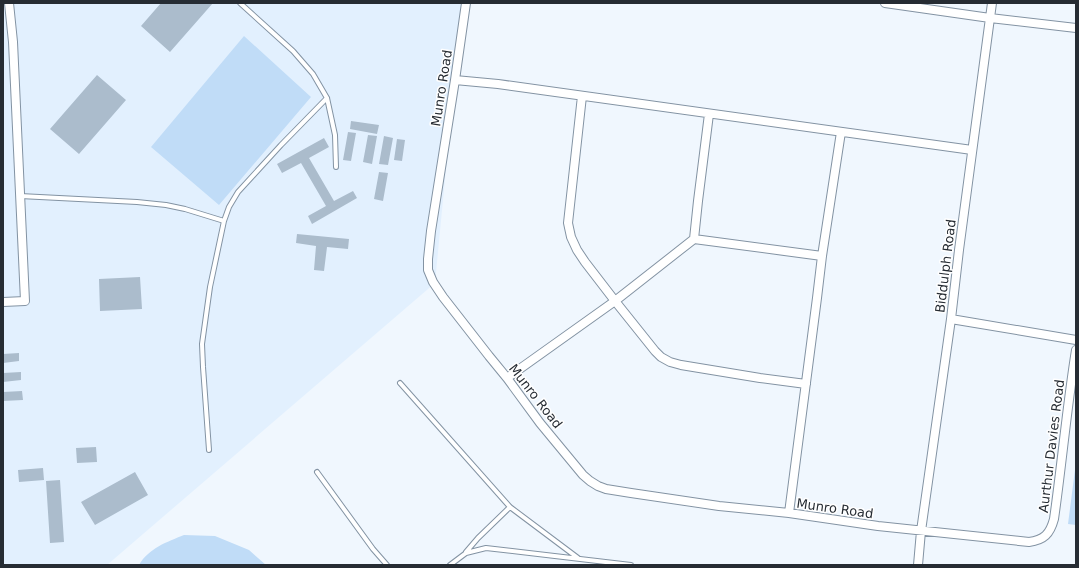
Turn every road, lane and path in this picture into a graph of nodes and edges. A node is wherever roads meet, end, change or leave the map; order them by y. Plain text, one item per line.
1 (10, 3) edge
2 (240, 3) edge
3 (466, 3) edge
4 (885, 3) edge
5 (992, 3) edge
6 (990, 18) junction
7 (1076, 28) edge
8 (455, 80) junction
9 (582, 96) junction
10 (327, 98) junction
11 (709, 114) junction
12 (841, 132) junction
13 (972, 150) junction
14 (336, 167) dead end
15 (20, 196) junction
16 (224, 221) junction
17 (694, 239) junction
18 (822, 256) junction
19 (3, 302) edge
20 (615, 302) junction
21 (951, 319) junction
22 (1076, 340) edge
23 (1076, 350) edge
24 (507, 378) junction
25 (400, 384) dead end
26 (806, 384) junction
27 (209, 450) dead end
28 (317, 472) dead end
29 (510, 507) junction
30 (789, 513) junction
31 (921, 531) junction
32 (466, 553) junction
33 (578, 558) junction
34 (387, 565) edge
35 (450, 565) edge
36 (631, 565) edge
37 (918, 565) edge

1 - 15 street
2 - 10 lane
3 - 8 street, Munro Road
4 - 6 street
5 - 6 street, Biddulph Road
6 - 7 street
6 - 13 street, Biddulph Road
8 - 9 street
8 - 24 street, Munro Road
9 - 11 street
9 - 20 street
10 - 14 lane
10 - 16 lane
11 - 12 street
11 - 17 street
12 - 13 street
12 - 18 street
13 - 21 street, Biddulph Road
15 - 16 lane
15 - 19 street
16 - 27 lane
17 - 18 street
17 - 20 street
18 - 26 street
20 - 24 street
20 - 26 street
21 - 22 street
21 - 31 street, Biddulph Road
23 - 31 street, Aurthur Davies Road
24 - 30 street, Munro Road
25 - 29 lane
26 - 30 street
28 - 34 lane
29 - 32 lane
29 - 33 lane
30 - 31 street, Munro Road
31 - 37 street, Biddulph Road
32 - 33 lane
32 - 35 lane
33 - 36 lane

